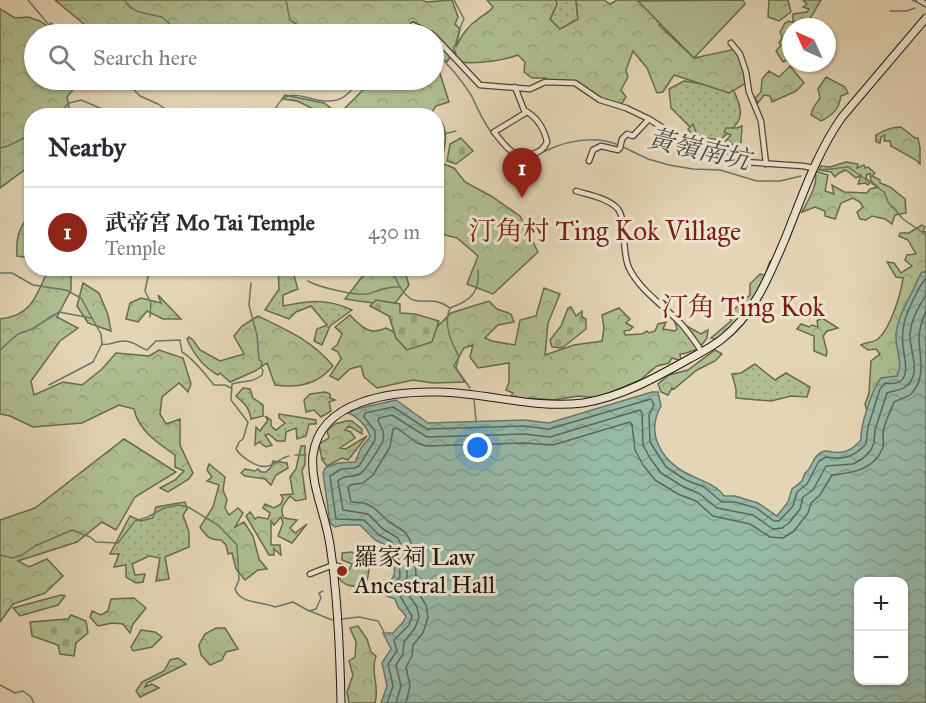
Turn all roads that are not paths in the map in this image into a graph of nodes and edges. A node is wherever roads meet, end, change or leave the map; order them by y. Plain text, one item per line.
1 (918, 0) edge
2 (926, 4) edge
3 (926, 18) edge
4 (732, 43) dead end
5 (444, 47) edge
6 (515, 87) junction
7 (527, 112) junction
8 (649, 119) junction
9 (589, 161) dead end
10 (766, 164) junction
11 (813, 168) junction
12 (576, 191) dead end
13 (702, 352) junction
14 (337, 566) junction
15 (310, 574) dead end
16 (342, 703) edge

1 - 2 street
3 - 11 main road
4 - 10 street
5 - 6 street
6 - 7 street
6 - 8 street
7 - 7 street
8 - 9 street
8 - 10 street
10 - 11 street
11 - 13 main road
12 - 13 street
13 - 14 main road
14 - 15 street
14 - 16 main road

